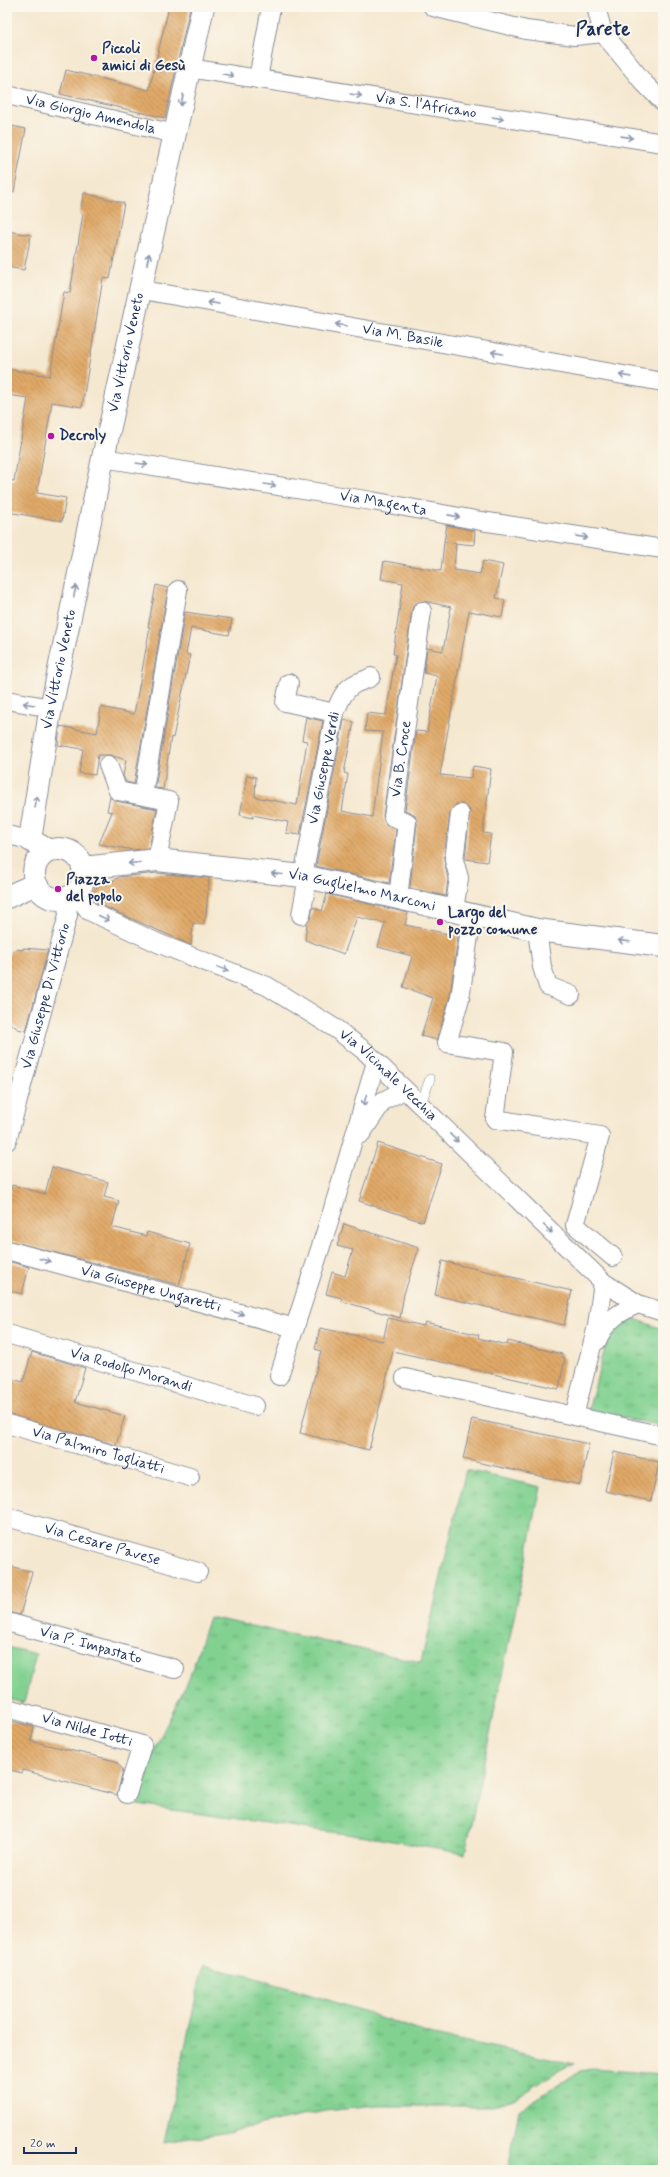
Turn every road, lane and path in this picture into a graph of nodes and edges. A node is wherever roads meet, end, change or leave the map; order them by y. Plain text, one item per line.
1 (203, 7) edge
2 (271, 7) edge
3 (433, 7) edge
4 (596, 7) edge
5 (603, 34) junction
6 (189, 68) junction
7 (258, 80) junction
8 (7, 95) edge
9 (663, 102) edge
10 (175, 134) junction
11 (663, 143) edge
12 (142, 290) junction
13 (663, 382) edge
14 (103, 458) junction
15 (663, 549) edge
16 (178, 590) dead end
17 (422, 611) dead end
18 (371, 677) dead end
19 (289, 682) dead end
20 (7, 700) edge
21 (51, 708) junction
22 (335, 713) junction
23 (108, 765) dead end
24 (142, 795) junction
25 (460, 814) dead end
26 (7, 835) edge
27 (30, 840) junction
28 (49, 851) junction
29 (157, 860) junction
30 (83, 868) junction
31 (306, 877) junction
32 (36, 884) junction
33 (71, 895) junction
34 (7, 898) edge
35 (398, 898) junction
36 (463, 913) junction
37 (301, 915) dead end
38 (537, 930) junction
39 (663, 946) edge
40 (571, 995) dead end
41 (376, 1062) junction
42 (430, 1079) dead end
43 (404, 1090) junction
44 (420, 1106) junction
45 (7, 1141) edge
46 (332, 1212) junction
47 (7, 1250) edge
48 (613, 1257) dead end
49 (603, 1282) junction
50 (638, 1304) junction
51 (663, 1312) edge
52 (295, 1328) junction
53 (7, 1334) edge
54 (588, 1364) junction
55 (279, 1376) dead end
56 (405, 1378) dead end
57 (255, 1406) dead end
58 (574, 1416) junction
59 (7, 1424) edge
60 (663, 1436) edge
61 (190, 1478) dead end
62 (7, 1517) edge
63 (198, 1572) dead end
64 (7, 1622) edge
65 (175, 1669) dead end
66 (7, 1708) edge
67 (128, 1794) dead end

1 - 6 street, Via Vittorio Veneto
2 - 7 street
3 - 5 street
4 - 5 street
5 - 9 street
6 -> 7 street, Via S. l'Africano
6 -> 10 street, Via Vittorio Veneto
7 -> 11 street, Via S. l'Africano
8 - 10 street, Via Giorgio Amendola
12 -> 10 street, Via Vittorio Veneto
13 -> 12 street, Via M. Basile
12 - 14 street, Via Vittorio Veneto
14 -> 15 street, Via Magenta
21 -> 14 street, Via Vittorio Veneto
16 - 24 street
17 - 35 street, Via B. Croce
18 - 22 street, Via Giuseppe Verdi
19 - 22 street
21 -> 20 street
27 -> 21 street, Via Vittorio Veneto
22 - 31 street, Via Giuseppe Verdi
23 - 24 street
24 - 29 street
25 - 36 street
26 - 27 street
27 - 28 street
28 - 30 street
28 - 32 street
29 -> 30 street, Via Guglielmo Marconi
31 -> 29 street, Via Guglielmo Marconi
30 - 33 street
31 - 35 street, Via Guglielmo Marconi
31 - 37 street, Via Giuseppe Verdi
32 - 33 street
32 - 34 street
33 -> 41 street, Via Vicinale Vecchia
33 - 45 street, Via Giuseppe Di Vittorio
35 - 36 street, Via Guglielmo Marconi
36 - 38 street, Via Guglielmo Marconi
36 - 48 street
39 -> 38 street, Via Guglielmo Marconi
38 - 40 street
41 - 43 street, Via Vicinale Vecchia
41 -> 46 street
42 - 44 lane
43 - 44 street, Via Vicinale Vecchia
43 - 46 street
44 -> 49 street, Via Vicinale Vecchia
46 - 52 street
47 -> 52 street, Via Giuseppe Ungaretti
49 - 50 street, Via Vicinale Vecchia
49 - 54 street
50 - 51 street, Via Vicinale Vecchia
50 - 54 street
52 - 55 street
53 - 57 street, Via Rodolfo Morandi
54 - 58 street
56 - 58 street
58 - 60 street
59 - 61 street, Via Palmiro Togliatti
62 - 63 street, Via Cesare Pavese
64 - 65 street, Via P. Impastato
66 - 67 street, Via Nilde Iotti

